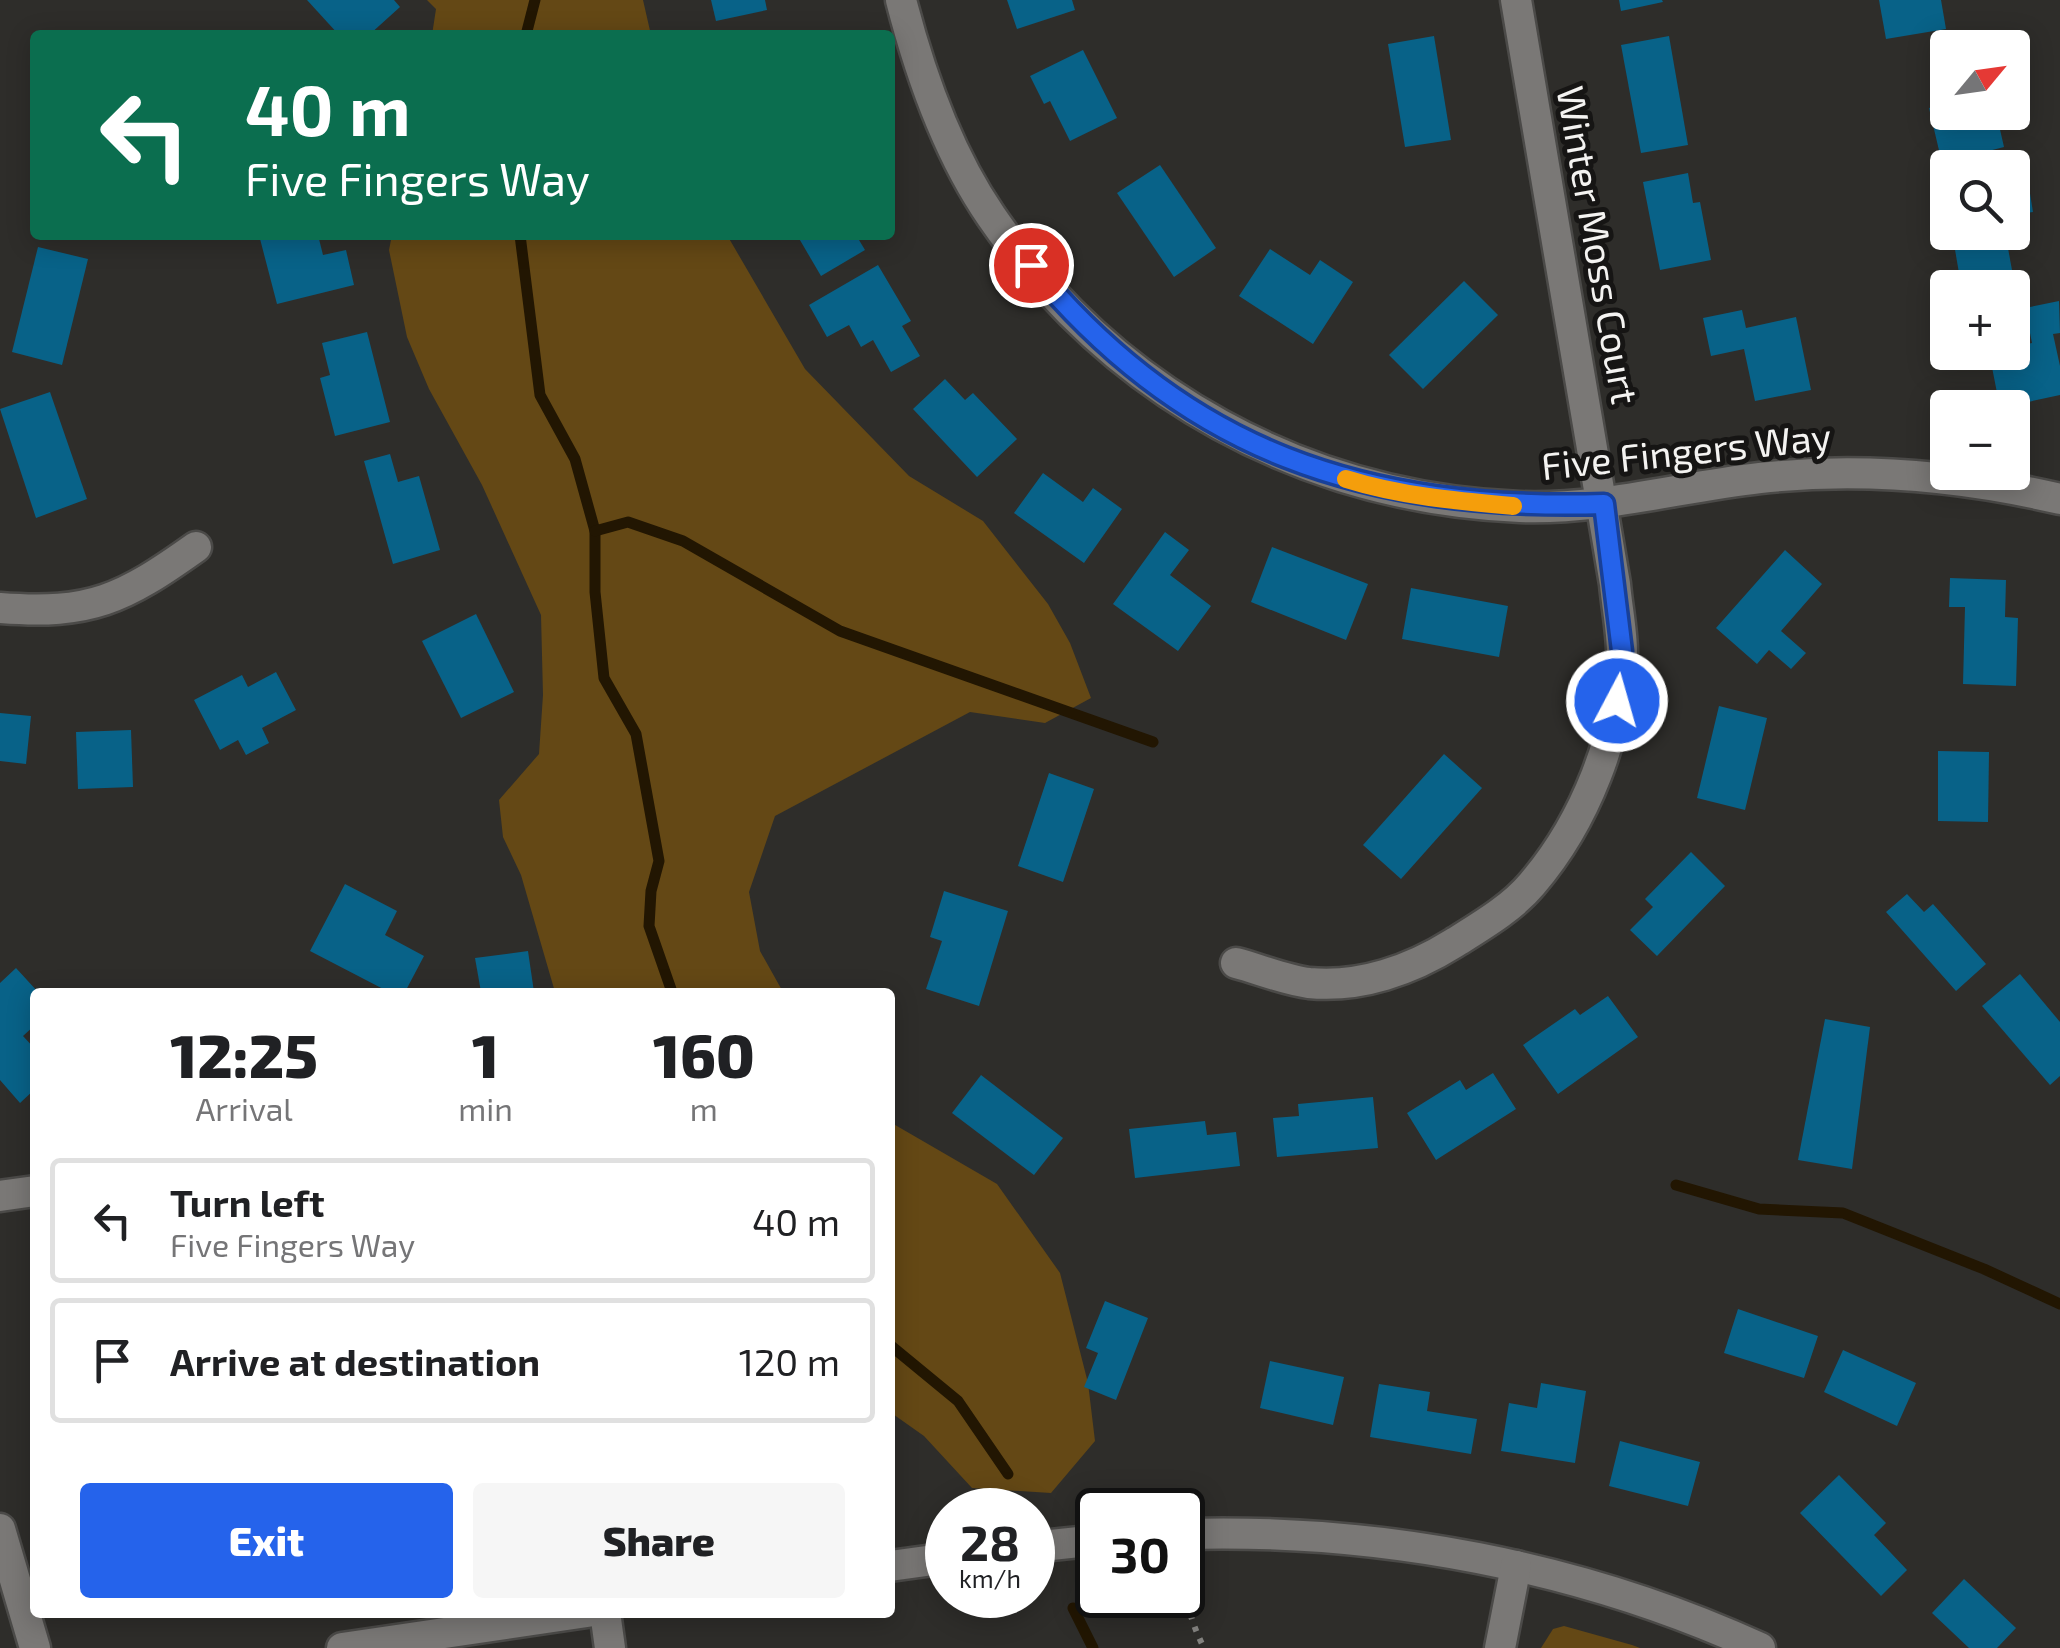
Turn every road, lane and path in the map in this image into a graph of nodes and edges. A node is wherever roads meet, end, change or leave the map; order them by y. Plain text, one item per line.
1 (901, 0) edge
2 (1516, 0) edge
3 (2060, 499) edge
4 (1604, 504) junction
5 (196, 547) dead end
6 (0, 608) edge
7 (1236, 962) dead end
8 (30, 1192) edge
9 (0, 1196) edge
10 (0, 1529) edge
11 (1205, 1535) edge
12 (925, 1561) edge
13 (895, 1565) edge
14 (1516, 1566) junction
15 (546, 1618) edge
16 (606, 1618) edge
17 (1191, 1618) edge
18 (35, 1648) edge
19 (342, 1648) edge
20 (610, 1648) edge
21 (1204, 1648) edge
22 (1500, 1648) edge
23 (1760, 1648) edge

1 - 4 street, Five Fingers Way
2 - 4 street, Winter Moss Court
3 - 4 street, Five Fingers Way
4 - 7 street, Winter Moss Court
5 - 6 street
8 - 9 street
10 - 18 street
11 - 14 street
12 - 13 street
14 - 22 street
14 - 23 street
15 - 19 street
16 - 20 street
17 - 21 path

